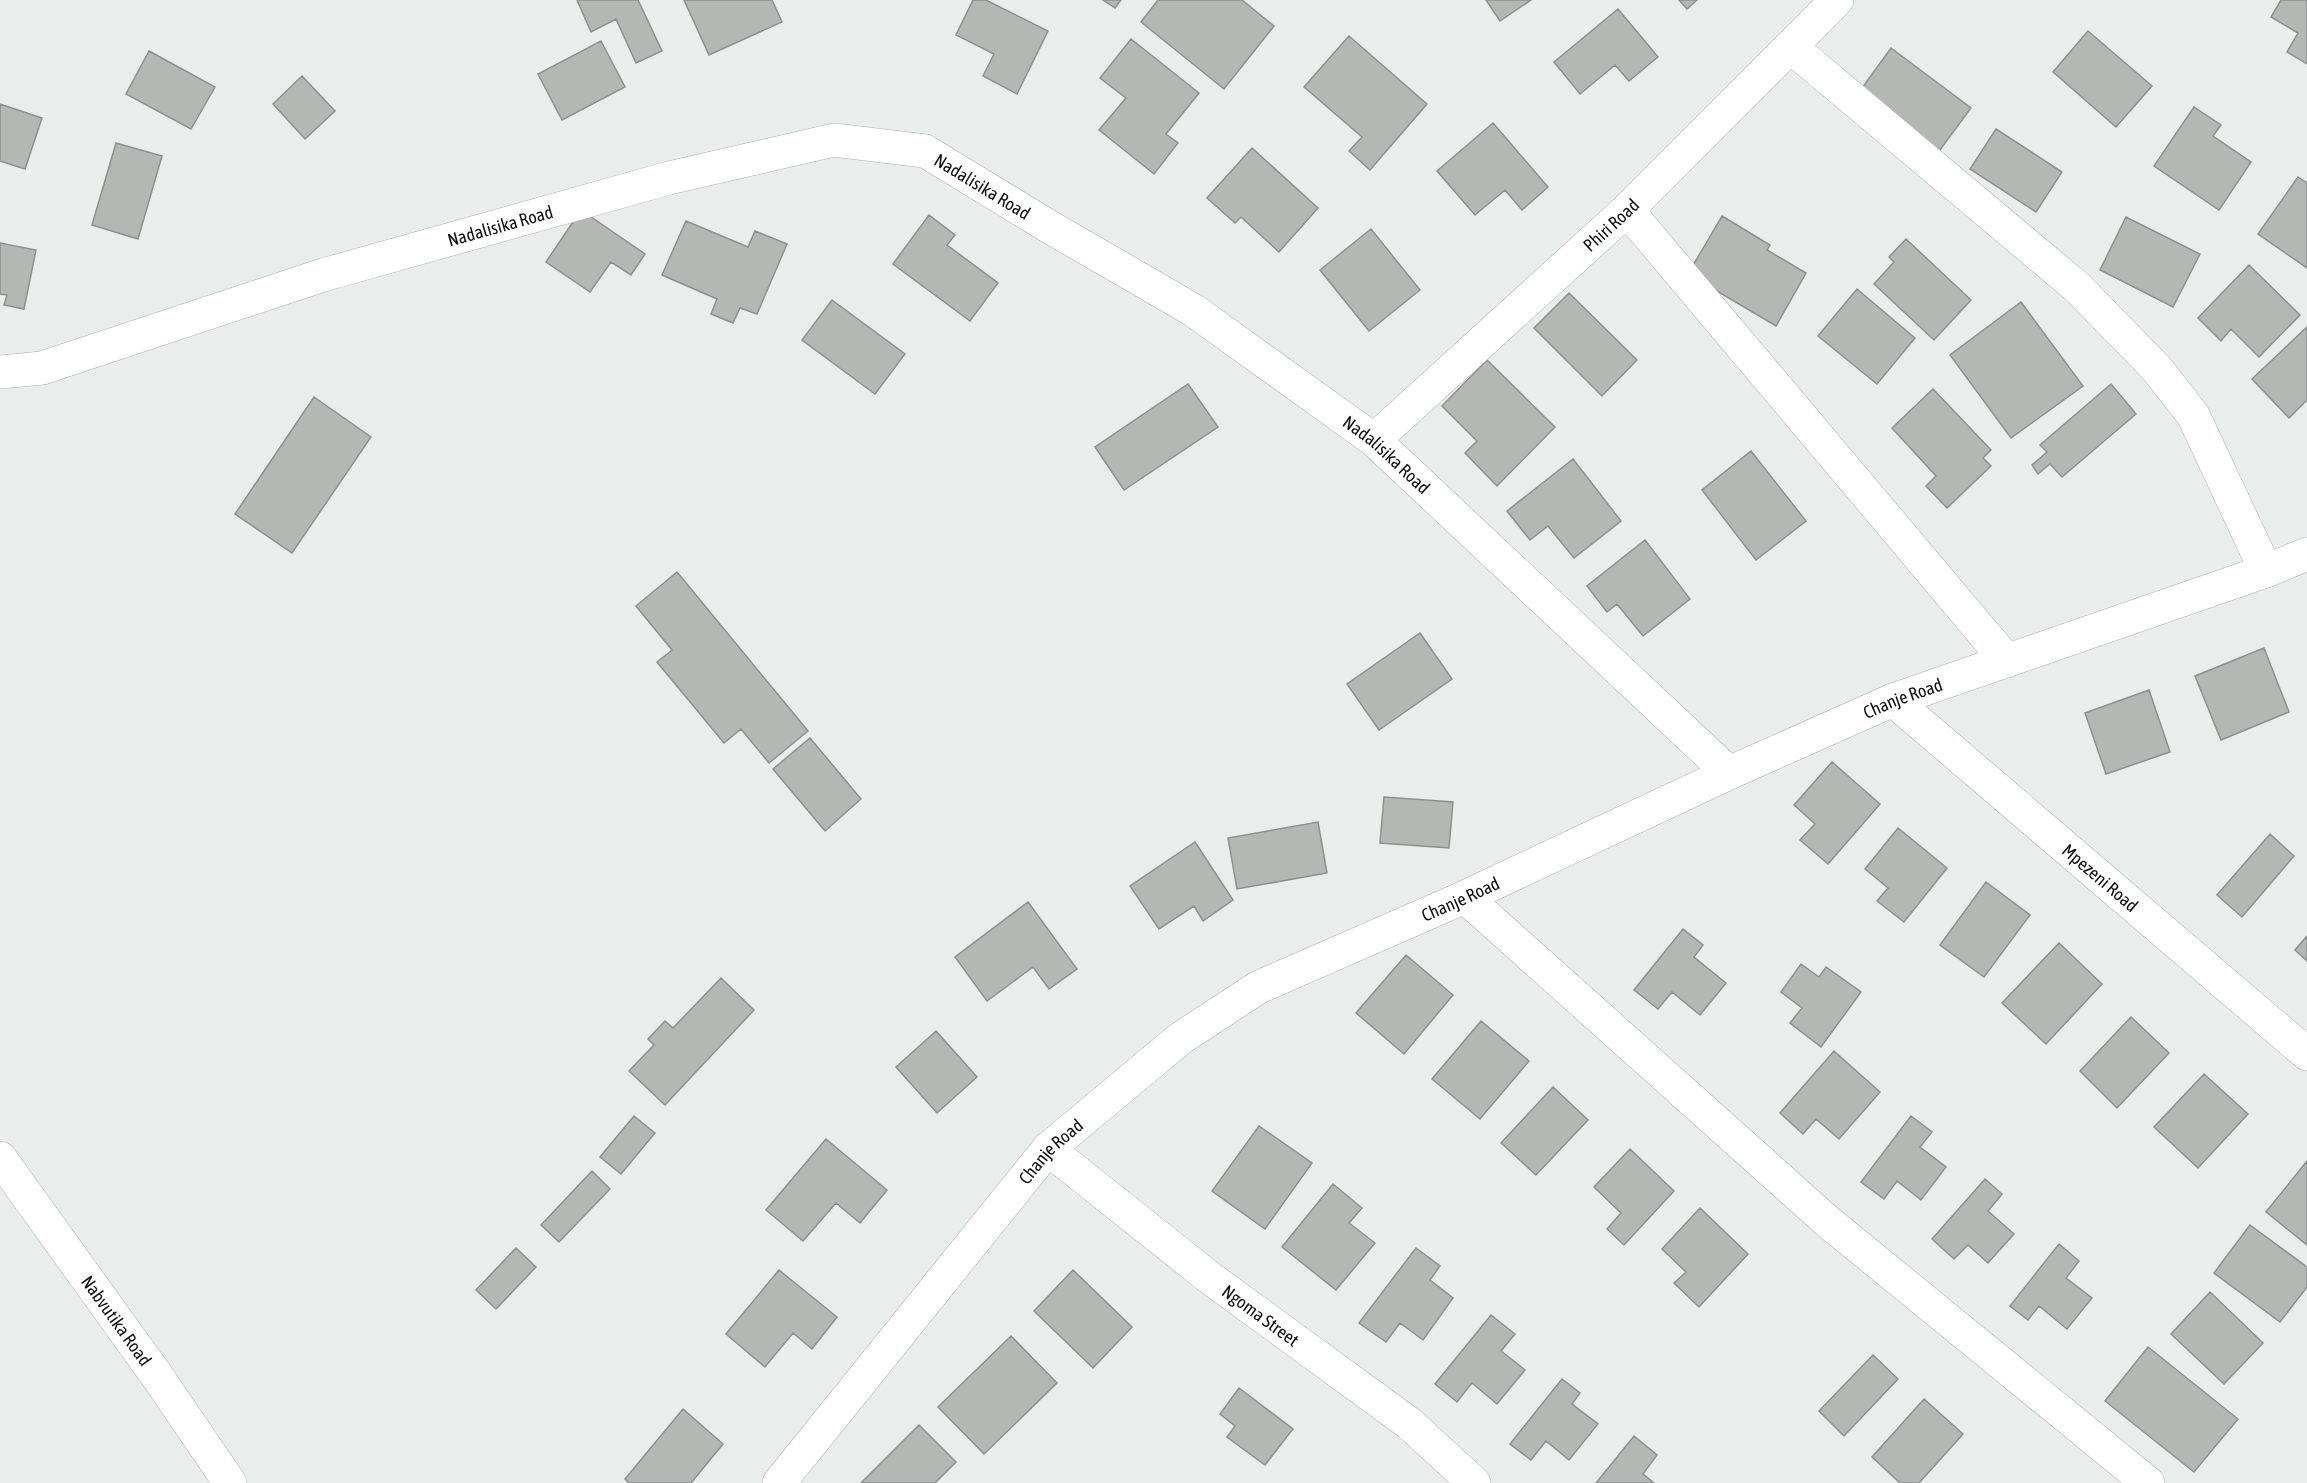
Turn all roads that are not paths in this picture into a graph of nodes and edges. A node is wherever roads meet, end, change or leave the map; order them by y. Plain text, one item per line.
1 (1837, 0) edge
2 (1791, 47) junction
3 (1627, 210) junction
4 (0, 372) edge
5 (1374, 440) junction
6 (2307, 554) edge
7 (2266, 571) junction
8 (2007, 661) junction
9 (1893, 700) junction
10 (1729, 773) junction
11 (1465, 897) junction
12 (2307, 1054) edge
13 (1047, 1149) junction
14 (1, 1162) edge
15 (230, 1483) edge
16 (779, 1483) edge
17 (1474, 1483) edge
18 (2148, 1483) edge

1 - 2 street, Phiri Road
2 - 3 street, Phiri Road
2 - 7 street
3 - 5 street, Phiri Road
3 - 8 street
4 - 5 street, Nadalisika Road
5 - 10 street, Nadalisika Road
6 - 7 street, Chanje Road
7 - 8 street, Chanje Road
8 - 9 street, Chanje Road
9 - 10 street, Chanje Road
9 - 12 street, Mpezeni Road
10 - 11 street, Chanje Road
11 - 13 street, Chanje Road
11 - 18 street
13 - 16 street, Chanje Road
13 - 17 street, Ngoma Street
14 - 15 street, Nabvutika Road

